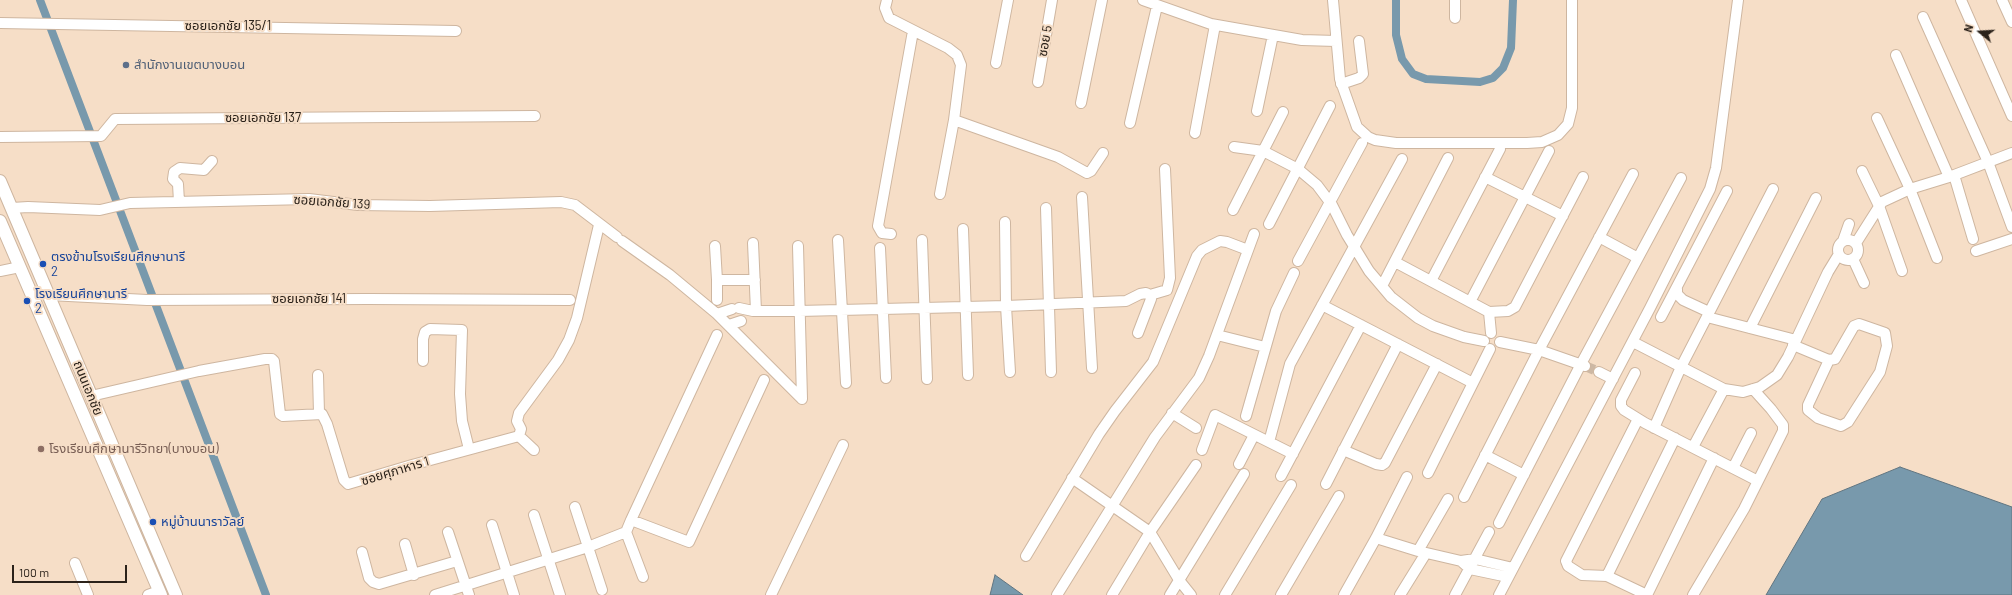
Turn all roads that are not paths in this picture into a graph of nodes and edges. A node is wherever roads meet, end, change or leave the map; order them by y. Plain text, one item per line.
1 (887, 0) edge
2 (1008, 0) edge
3 (1052, 0) edge
4 (1102, 0) edge
5 (1143, 0) edge
6 (1333, 0) edge
7 (1455, 0) edge
8 (1572, 0) edge
9 (1738, 0) edge
10 (1961, 0) edge
11 (2002, 0) edge
12 (1156, 6) junction
13 (1923, 17) dead end
14 (1455, 18) dead end
15 (2012, 22) edge
16 (0, 23) edge
17 (1215, 25) junction
18 (456, 31) dead end
19 (913, 31) junction
20 (1273, 35) junction
21 (1336, 41) junction
22 (1359, 41) dead end
23 (1896, 55) dead end
24 (996, 63) dead end
25 (1038, 82) dead end
26 (1341, 84) junction
27 (2009, 101) edge
28 (1081, 103) dead end
29 (1330, 106) dead end
30 (1257, 111) dead end
31 (1283, 112) dead end
32 (535, 116) dead end
33 (2012, 116) edge
34 (1877, 118) dead end
35 (954, 120) junction
36 (1130, 123) dead end
37 (1195, 133) dead end
38 (0, 137) edge
39 (1362, 143) dead end
40 (1234, 147) dead end
41 (1500, 149) dead end
42 (1263, 151) junction
43 (1549, 151) dead end
44 (1103, 153) dead end
45 (2012, 153) edge
46 (1448, 158) dead end
47 (1402, 159) dead end
48 (212, 161) dead end
49 (1988, 162) junction
50 (1165, 169) dead end
51 (1298, 169) junction
52 (1862, 171) dead end
53 (1633, 174) dead end
54 (1951, 176) junction
55 (1485, 177) junction
56 (1584, 177) dead end
57 (1681, 178) dead end
58 (0, 181) edge
59 (1773, 189) dead end
60 (1910, 189) junction
61 (1727, 190) dead end
62 (940, 194) dead end
63 (1082, 197) dead end
64 (1525, 197) junction
65 (1816, 198) dead end
66 (179, 202) junction
67 (1329, 202) junction
68 (1879, 206) junction
69 (12, 208) junction
70 (1046, 208) dead end
71 (1233, 210) dead end
72 (1563, 216) junction
73 (0, 221) edge
74 (1005, 222) dead end
75 (1269, 224) dead end
76 (1850, 224) dead end
77 (599, 225) junction
78 (2012, 227) edge
79 (963, 229) dead end
80 (891, 234) dead end
81 (1254, 234) dead end
82 (1599, 237) junction
83 (1973, 239) dead end
84 (2012, 239) edge
85 (838, 240) dead end
86 (922, 240) dead end
87 (1843, 241) junction
88 (753, 242) dead end
89 (1856, 243) junction
90 (715, 246) dead end
91 (798, 246) dead end
92 (1354, 246) junction
93 (880, 248) dead end
94 (1248, 250) junction
95 (1976, 251) dead end
96 (1839, 254) junction
97 (1638, 258) junction
98 (1937, 258) dead end
99 (1853, 259) junction
100 (1298, 261) dead end
101 (1395, 262) junction
102 (20, 267) junction
103 (0, 271) edge
104 (1902, 271) dead end
105 (1294, 273) dead end
106 (717, 280) junction
107 (755, 280) junction
108 (1431, 281) junction
109 (1864, 283) dead end
110 (1382, 286) junction
111 (1677, 289) junction
112 (48, 295) junction
113 (1150, 295) junction
114 (570, 300) dead end
115 (717, 300) dead end
116 (1470, 302) junction
117 (1089, 303) junction
118 (1048, 304) junction
119 (1322, 305) junction
120 (1006, 306) junction
121 (966, 307) junction
122 (924, 308) junction
123 (883, 310) junction
124 (799, 311) junction
125 (841, 311) junction
126 (1489, 312) junction
127 (717, 314) junction
128 (750, 315) junction
129 (1708, 315) junction
130 (1661, 317) dead end
131 (729, 325) junction
132 (1361, 325) junction
133 (1750, 328) junction
134 (1138, 333) dead end
135 (717, 335) dead end
136 (1217, 335) junction
137 (1488, 341) junction
138 (1632, 342) junction
139 (1794, 343) junction
140 (1398, 344) junction
141 (1265, 347) junction
142 (1539, 350) junction
143 (1829, 360) junction
144 (423, 361) dead end
145 (1437, 364) junction
146 (1583, 365) junction
147 (1681, 367) junction
148 (1092, 368) dead end
149 (1010, 372) dead end
150 (1051, 372) dead end
151 (1599, 372) tunnel mouth
152 (1635, 374) dead end
153 (318, 375) dead end
154 (968, 375) dead end
155 (886, 378) dead end
156 (927, 379) dead end
157 (1613, 379) junction
158 (764, 380) dead end
159 (846, 383) dead end
160 (1473, 383) junction
161 (1724, 389) junction
162 (1752, 389) junction
163 (91, 396) junction
164 (319, 413) junction
165 (1172, 413) junction
166 (1246, 416) dead end
167 (1638, 419) junction
168 (1196, 428) dead end
169 (1654, 428) junction
170 (1751, 433) dead end
171 (1254, 435) junction
172 (519, 436) junction
173 (1675, 438) junction
174 (1269, 442) junction
175 (843, 444) dead end
176 (1694, 447) junction
177 (469, 449) junction
178 (534, 450) dead end
179 (1202, 450) dead end
180 (1343, 450) junction
181 (1293, 454) junction
182 (1485, 455) junction
183 (1714, 458) junction
184 (1239, 464) dead end
185 (1196, 465) dead end
186 (1733, 468) junction
187 (1428, 473) dead end
188 (1244, 474) dead end
189 (1524, 475) junction
190 (1281, 476) dead end
191 (1072, 478) junction
192 (1407, 478) dead end
193 (1758, 481) junction
194 (1326, 484) dead end
195 (1291, 485) dead end
196 (1339, 496) dead end
197 (1464, 498) dead end
198 (1448, 499) dead end
199 (1111, 506) junction
200 (575, 507) dead end
201 (534, 515) dead end
202 (631, 520) junction
203 (1499, 523) dead end
204 (492, 525) dead end
205 (448, 532) dead end
206 (626, 532) junction
207 (1150, 532) junction
208 (1489, 532) dead end
209 (1376, 538) junction
210 (405, 544) dead end
211 (588, 547) junction
212 (362, 552) dead end
213 (1422, 552) junction
214 (1026, 556) dead end
215 (546, 559) junction
216 (1475, 559) junction
217 (1461, 561) junction
218 (457, 562) junction
219 (75, 563) dead end
220 (1470, 568) junction
221 (507, 572) junction
222 (1510, 573) junction
223 (414, 575) junction
224 (1607, 576) junction
225 (643, 577) dead end
226 (1179, 580) junction
227 (466, 585) junction
228 (602, 590) dead end
229 (156, 594) edge
230 (88, 595) edge
231 (176, 595) edge
232 (435, 595) edge
233 (469, 595) edge
234 (514, 595) edge
235 (560, 595) edge
236 (771, 595) edge
237 (1057, 595) edge
238 (1112, 595) edge
239 (1170, 595) edge
240 (1191, 595) edge
241 (1225, 595) edge
242 (1280, 595) edge
243 (1344, 595) edge
244 (1400, 595) edge
245 (1455, 595) edge
246 (1499, 595) edge
247 (1647, 595) edge
248 (1693, 595) edge

1 - 19 street
2 - 24 street
3 - 25 street, ซอย 5
4 - 28 street
5 - 12 street
6 - 21 street
7 - 14 street
8 - 26 street
9 - 138 street
10 - 27 street
11 - 15 street
12 - 17 street
12 - 36 street
13 - 49 street
16 - 18 street, ซอยเอกชัย 135/1
17 - 20 street
17 - 37 street
19 - 35 street
19 - 80 street
20 - 21 street
20 - 30 street
21 - 26 street
22 - 26 street
23 - 54 street
27 - 33 street
29 - 51 street
31 - 42 street
32 - 38 street, ซอยเอกชัย 137
34 - 60 street
35 - 44 street
35 - 62 street
39 - 67 street
40 - 42 street
41 - 55 street
42 - 51 street
42 - 71 street
43 - 64 street
45 - 49 street
46 - 101 street
47 - 92 street
48 - 66 street
49 - 54 street
49 - 78 street
50 - 113 street
51 - 67 street
51 - 75 street
52 - 68 street
53 - 82 street
54 - 60 street
54 - 83 street
55 - 64 street
55 - 108 street
56 - 72 street
57 - 97 street
58 - 69 main road, ถนนเอกชัย
59 - 129 street
60 - 68 street
60 - 98 street
61 - 111 street
63 - 117 street
64 - 72 street
64 - 116 street
65 - 133 street
66 - 69 street, ซอยเอกชัย 139
66 - 77 street, ซอยเอกชัย 139
67 - 92 street
67 - 100 street
68 - 89 street
68 - 104 street
69 - 112 main road, ถนนเอกชัย
70 - 118 street
72 - 126 street
73 - 102 main road, ถนนเอกชัย
74 - 120 street
76 - 87 street
77 - 127 street, ซอยเอกชัย 139
77 - 172 street
79 - 121 street
81 - 94 street
82 - 97 street
82 - 142 street
84 - 95 street
85 - 125 street
86 - 122 street
87 - 89 street
87 - 96 street
88 - 107 street
89 - 99 street
90 - 106 street
91 - 124 street
92 - 110 street
92 - 119 street
93 - 123 street
94 - 136 street
94 - 191 street
96 - 99 street
96 - 139 street
97 - 146 street
99 - 109 street
101 - 108 street
101 - 110 street
102 - 103 street
102 - 229 main road, ถนนเอกชัย
105 - 141 street
106 - 107 street
106 - 115 street
107 - 128 street
108 - 116 street
110 - 137 street
111 - 129 street
111 - 130 street
112 - 114 street, ซอยเอกชัย 141
112 - 163 main road, ถนนเอกชัย
113 - 117 street
113 - 134 street
116 - 126 street
117 - 118 street
117 - 148 street
118 - 120 street
118 - 150 street
119 - 132 street
119 - 174 street
120 - 121 street
120 - 149 street
121 - 122 street
121 - 154 street
122 - 123 street
122 - 156 street
123 - 125 street
123 - 155 street
124 - 125 street
124 - 128 street
124 - 131 street, ซอยเอกชัย 139
125 - 159 street
126 - 137 street
127 - 128 street
127 - 131 street, ซอยเอกชัย 139
128 - 131 street
129 - 133 street
129 - 147 street
132 - 140 street
132 - 181 street
133 - 139 street
135 - 202 street
136 - 141 street
136 - 165 street
137 - 142 street
137 - 160 street
138 - 147 street
138 - 157 street
139 - 143 street
139 - 162 street
140 - 145 street
140 - 180 street
141 - 166 street
142 - 146 street
142 - 182 street
143 - 143 street
144 - 177 street
145 - 160 street
145 - 180 street
146 - 189 street
147 - 161 street
147 - 169 street
151 - 157 street
152 - 167 street
153 - 164 street
157 - 222 street
158 - 202 street
160 - 187 street
161 - 162 street
161 - 176 street
162 - 193 street
163 - 164 street
163 - 231 main road, ถนนเอกชัย
164 - 177 street, ซอยศุภาหาร 1
165 - 168 street
165 - 199 street
167 - 169 street
167 - 224 street
169 - 173 street
170 - 186 street
171 - 174 street
171 - 179 street
171 - 184 street
172 - 177 street, ซอยศุภาหาร 1
172 - 178 street
173 - 176 street
173 - 224 street
174 - 181 street
175 - 236 street
176 - 183 street
180 - 194 street
181 - 190 street
182 - 189 street
182 - 197 street
183 - 186 street
183 - 247 street
185 - 207 street
186 - 193 street
188 - 226 street
189 - 203 street
191 - 199 street
191 - 214 street
192 - 209 street
193 - 248 street
195 - 241 street
196 - 242 street
198 - 213 street
199 - 207 street
199 - 237 street
200 - 211 street
201 - 215 street
202 - 206 street
204 - 221 street
205 - 218 street
206 - 211 street
206 - 225 street
207 - 226 street
207 - 238 street
208 - 216 street
209 - 213 street
209 - 243 street
210 - 223 street
211 - 215 street
211 - 228 street
212 - 223 street
213 - 217 street
213 - 244 street
215 - 221 street
215 - 235 street
216 - 217 street
216 - 220 street
216 - 222 street
217 - 220 street
218 - 223 street
218 - 227 street
219 - 230 street
220 - 222 street
220 - 245 street
221 - 227 street
221 - 234 street
222 - 246 street
224 - 247 street
226 - 239 street
226 - 240 street
227 - 232 street
227 - 233 street

